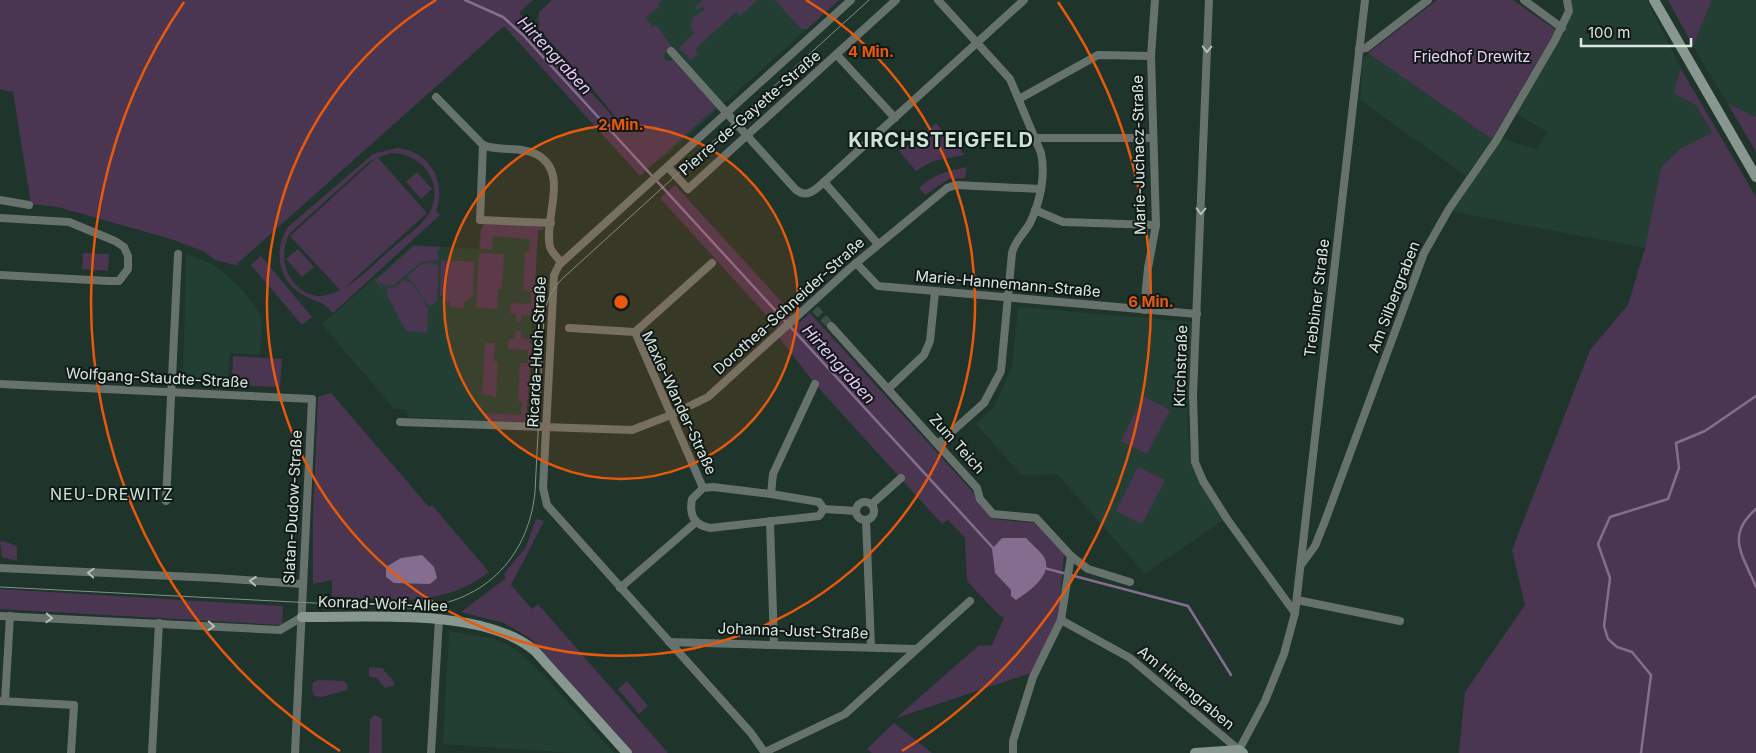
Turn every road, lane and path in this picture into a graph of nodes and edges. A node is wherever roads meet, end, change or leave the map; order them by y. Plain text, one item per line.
1 (852, 0) edge
2 (896, 0) edge
3 (938, 0) edge
4 (1024, 0) edge
5 (1156, 0) edge
6 (1209, 0) edge
7 (1365, 0) edge
8 (1428, 0) edge
9 (1524, 0) edge
10 (1567, 0) edge
11 (1654, 0) edge
12 (1562, 28) junction
13 (977, 43) junction
14 (1359, 49) junction
15 (671, 51) dead end
16 (837, 54) junction
17 (1151, 56) junction
18 (436, 97) dead end
19 (1020, 99) junction
20 (726, 114) junction
21 (895, 118) junction
22 (747, 136) junction
23 (1035, 138) junction
24 (1153, 138) junction
25 (483, 146) junction
26 (668, 167) junction
27 (1756, 177) edge
28 (824, 182) junction
29 (1041, 189) junction
30 (0, 200) edge
31 (29, 205) dead end
32 (1035, 210) junction
33 (0, 218) edge
34 (552, 223) junction
35 (1156, 225) junction
36 (878, 244) junction
37 (178, 254) dead end
38 (561, 262) junction
39 (712, 263) dead end
40 (856, 263) junction
41 (0, 275) edge
42 (935, 292) junction
43 (1008, 298) junction
44 (1144, 310) junction
45 (1197, 314) junction
46 (831, 326) tunnel mouth
47 (569, 328) dead end
48 (635, 332) junction
49 (0, 384) edge
50 (815, 384) dead end
51 (888, 388) junction
52 (172, 392) junction
53 (312, 399) joint
54 (671, 415) junction
55 (400, 422) dead end
56 (546, 428) junction
57 (938, 444) junction
58 (901, 478) dead end
59 (703, 488) junction
60 (771, 494) junction
61 (166, 501) dead end
62 (872, 504) junction
63 (824, 509) junction
64 (856, 511) junction
65 (866, 520) junction
66 (770, 521) junction
67 (695, 522) junction
68 (1071, 556) junction
69 (1300, 566) junction
70 (0, 568) edge
71 (1130, 582) dead end
72 (302, 584) junction
73 (620, 588) junction
74 (1297, 600) junction
75 (970, 602) dead end
76 (1295, 613) junction
77 (0, 616) edge
78 (10, 616) junction
79 (302, 617) junction
80 (439, 619) junction
81 (1061, 620) junction
82 (1400, 621) dead end
83 (159, 623) junction
84 (669, 642) junction
85 (774, 644) junction
86 (871, 647) junction
87 (916, 649) junction
88 (3, 701) edge
89 (1241, 751) edge
90 (765, 752) edge
91 (71, 753) edge
92 (152, 753) edge
93 (295, 753) edge
94 (431, 753) edge
95 (627, 753) edge
96 (1014, 753) edge
97 (1194, 753) edge

1 - 20 street, Ricarda-Huch-Straße
2 - 16 street, Pierre-de-Gayette-Straße
3 - 13 street
4 - 13 street
5 - 17 street, Marie-Juchacz-Straße
6 -> 45 street, Kirchstraße
7 - 14 street, Trebbiner Straße
8 - 14 street
9 - 12 street
10 - 12 street, Am Silbergraben
11 - 27 street
12 - 69 street, Am Silbergraben
13 - 19 street
13 - 21 street
14 - 69 street, Trebbiner Straße
15 - 20 street
16 - 21 street
16 - 22 street, Pierre-de-Gayette-Straße
17 - 19 street
17 - 24 street, Marie-Juchacz-Straße
18 - 25 street
19 - 23 street
20 - 22 street
20 - 26 street, Ricarda-Huch-Straße
21 - 28 street
22 - 26 street, Pierre-de-Gayette-Straße
22 - 28 street
23 - 24 street
23 - 29 street
24 - 35 street, Marie-Juchacz-Straße
25 - 34 street
25 - 34 street
26 - 38 street, Ricarda-Huch-Straße
28 - 36 street
29 - 32 street
29 - 36 street, Dorothea-Schneider-Straße
30 - 31 street
32 - 35 street
32 - 43 street
33 - 41 street
34 - 38 street
35 - 44 street, Marie-Juchacz-Straße
36 - 40 street, Dorothea-Schneider-Straße
37 - 52 street
38 - 56 street, Ricarda-Huch-Straße
39 - 48 street
40 - 42 street, Marie-Hannemann-Straße
40 - 54 street, Dorothea-Schneider-Straße
42 - 43 street, Marie-Hannemann-Straße
42 - 51 street
43 - 44 street, Marie-Hannemann-Straße
43 - 57 street
44 - 45 street, Marie-Hannemann-Straße
45 - 76 street, Kirchstraße
46 - 51 street, Zum Teich
47 - 48 street, Maxie-Wander-Straße
48 - 54 street, Maxie-Wander-Straße
49 - 52 street, Wolfgang-Staudte-Straße
50 - 60 street
51 - 57 street, Zum Teich
52 - 53 street, Wolfgang-Staudte-Straße
52 - 61 street
53 - 72 street, Slatan-Dudow-Straße
54 - 56 street, Dorothea-Schneider-Straße
54 - 59 street, Maxie-Wander-Straße
55 - 56 street, Dorothea-Schneider-Straße
56 - 73 street, Ricarda-Huch-Straße
57 - 68 street, Zum Teich
58 - 62 street
59 - 60 street
59 - 67 street
60 - 63 street
62 - 64 street
62 - 65 street
63 - 64 street
63 - 66 street
64 - 65 street
65 - 86 street
66 - 67 street
66 - 85 street
67 - 73 street
68 - 71 street, Zum Teich
68 - 81 street
69 - 74 street, Trebbiner Straße
72 -> 70 street, Konrad-Wolf-Allee
72 - 79 street, Slatan-Dudow-Straße
73 - 84 street, Ricarda-Huch-Straße
74 - 76 street, Trebbiner Straße
74 - 82 street
75 - 87 street
76 - 89 street, Trebbiner Straße
77 - 78 street, Konrad-Wolf-Allee
78 -> 83 street, Konrad-Wolf-Allee
78 - 88 street
79 - 80 street, Konrad-Wolf-Allee
83 -> 79 street, Konrad-Wolf-Allee
79 - 93 street, Slatan-Dudow-Straße
80 - 94 street
80 - 95 street, Konrad-Wolf-Allee
81 - 89 street, Am Hirtengraben
81 - 96 street
83 - 92 street
84 - 85 street, Johanna-Just-Straße
84 - 90 street, Ricarda-Huch-Straße
85 - 86 street, Johanna-Just-Straße
86 - 87 street, Johanna-Just-Straße
87 - 90 street
88 - 91 street
89 - 97 street

